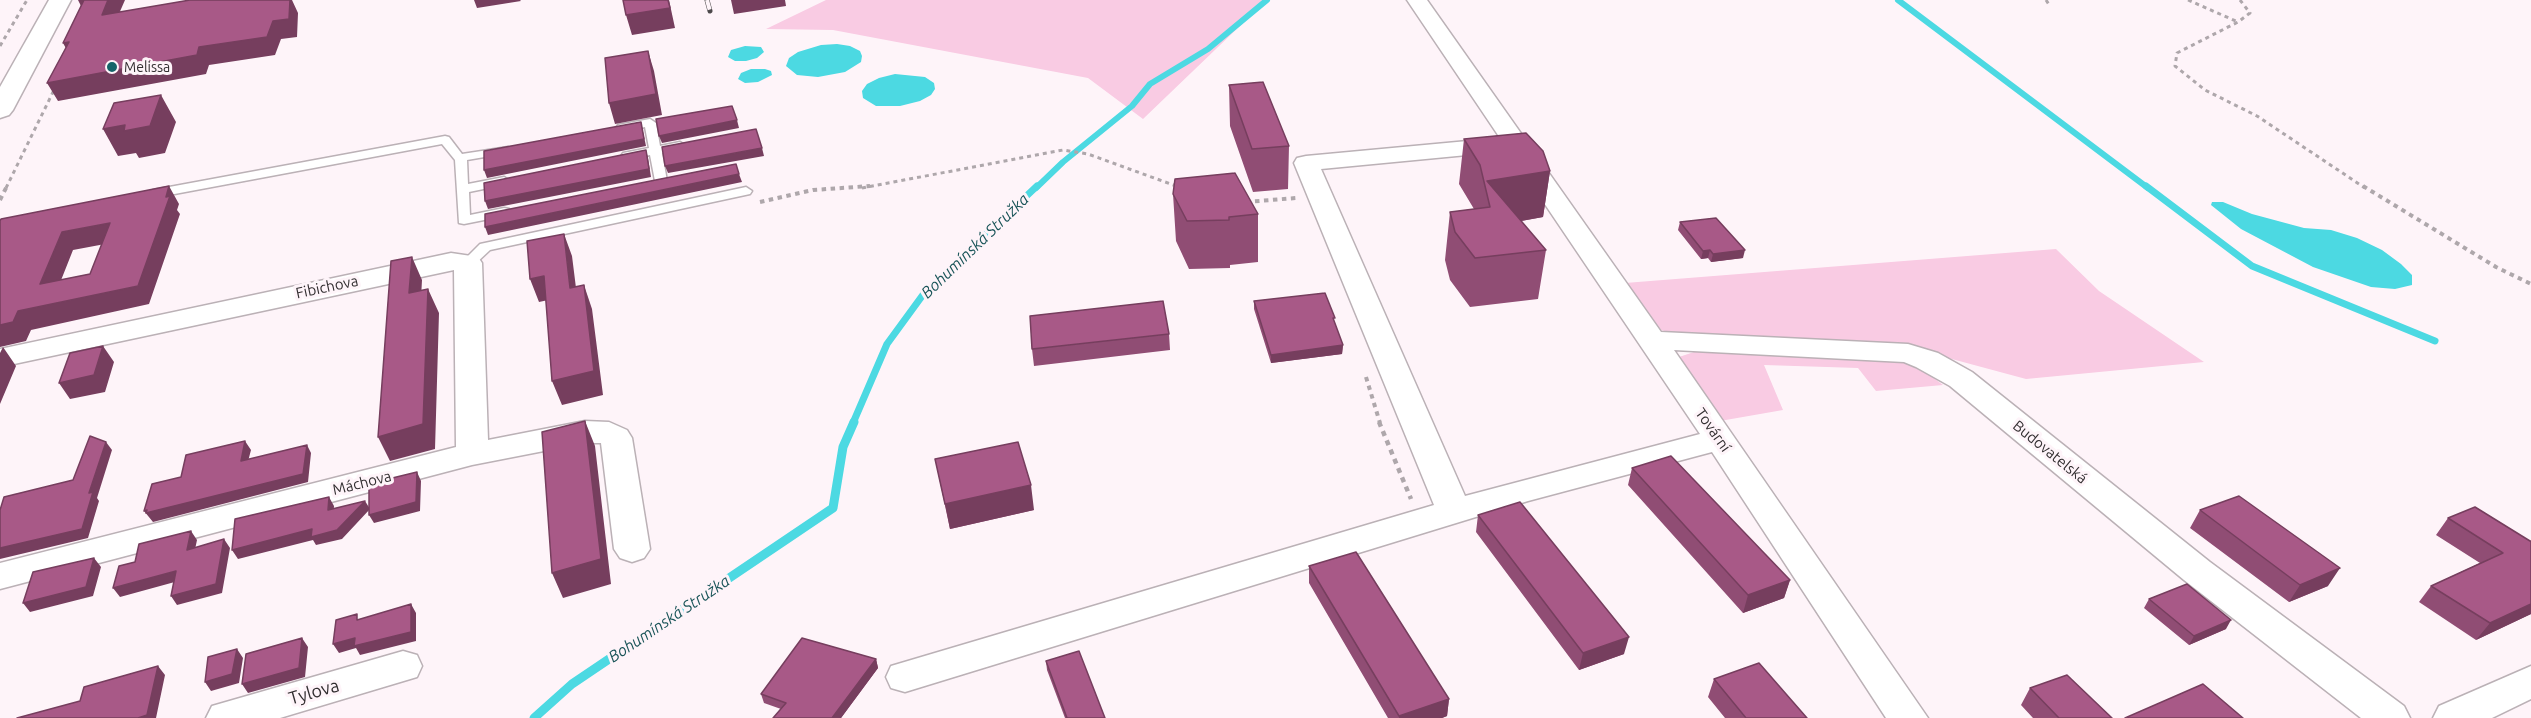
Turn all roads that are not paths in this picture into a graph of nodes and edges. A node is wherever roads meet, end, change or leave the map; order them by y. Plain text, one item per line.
1 (60, 0) edge
2 (1417, 0) edge
3 (0, 110) edge
4 (605, 132) edge
5 (689, 144) edge
6 (1515, 144) junction
7 (516, 148) edge
8 (655, 151) junction
9 (460, 158) junction
10 (610, 160) edge
11 (519, 178) edge
12 (661, 181) edge
13 (463, 189) junction
14 (746, 191) dead end
15 (141, 196) edge
16 (522, 208) edge
17 (468, 263) junction
18 (1650, 340) junction
19 (0, 358) edge
20 (1720, 439) junction
21 (472, 454) junction
22 (1454, 511) junction
23 (632, 549) dead end
24 (0, 576) edge
25 (403, 666) dead end
26 (905, 677) dead end
27 (2531, 682) edge
28 (226, 718) edge
29 (1908, 718) edge
30 (2390, 718) edge
31 (2453, 718) edge

1 - 3 main road
2 - 6 street, Tovární
4 - 8 lane
5 - 8 lane
6 - 18 street, Tovární
6 - 22 street
7 - 9 lane
8 - 10 lane
8 - 12 lane
9 - 13 lane
9 - 15 lane
11 - 13 lane
13 - 16 lane
14 - 17 lane
17 - 19 street, Fibichova
17 - 21 street
18 - 20 street, Tovární
18 - 30 street, Budovatelská
20 - 22 street
20 - 29 street, Tovární
21 - 23 street, Máchova
21 - 24 street, Máchova
22 - 26 street
25 - 28 street, Tylova
27 - 31 street

